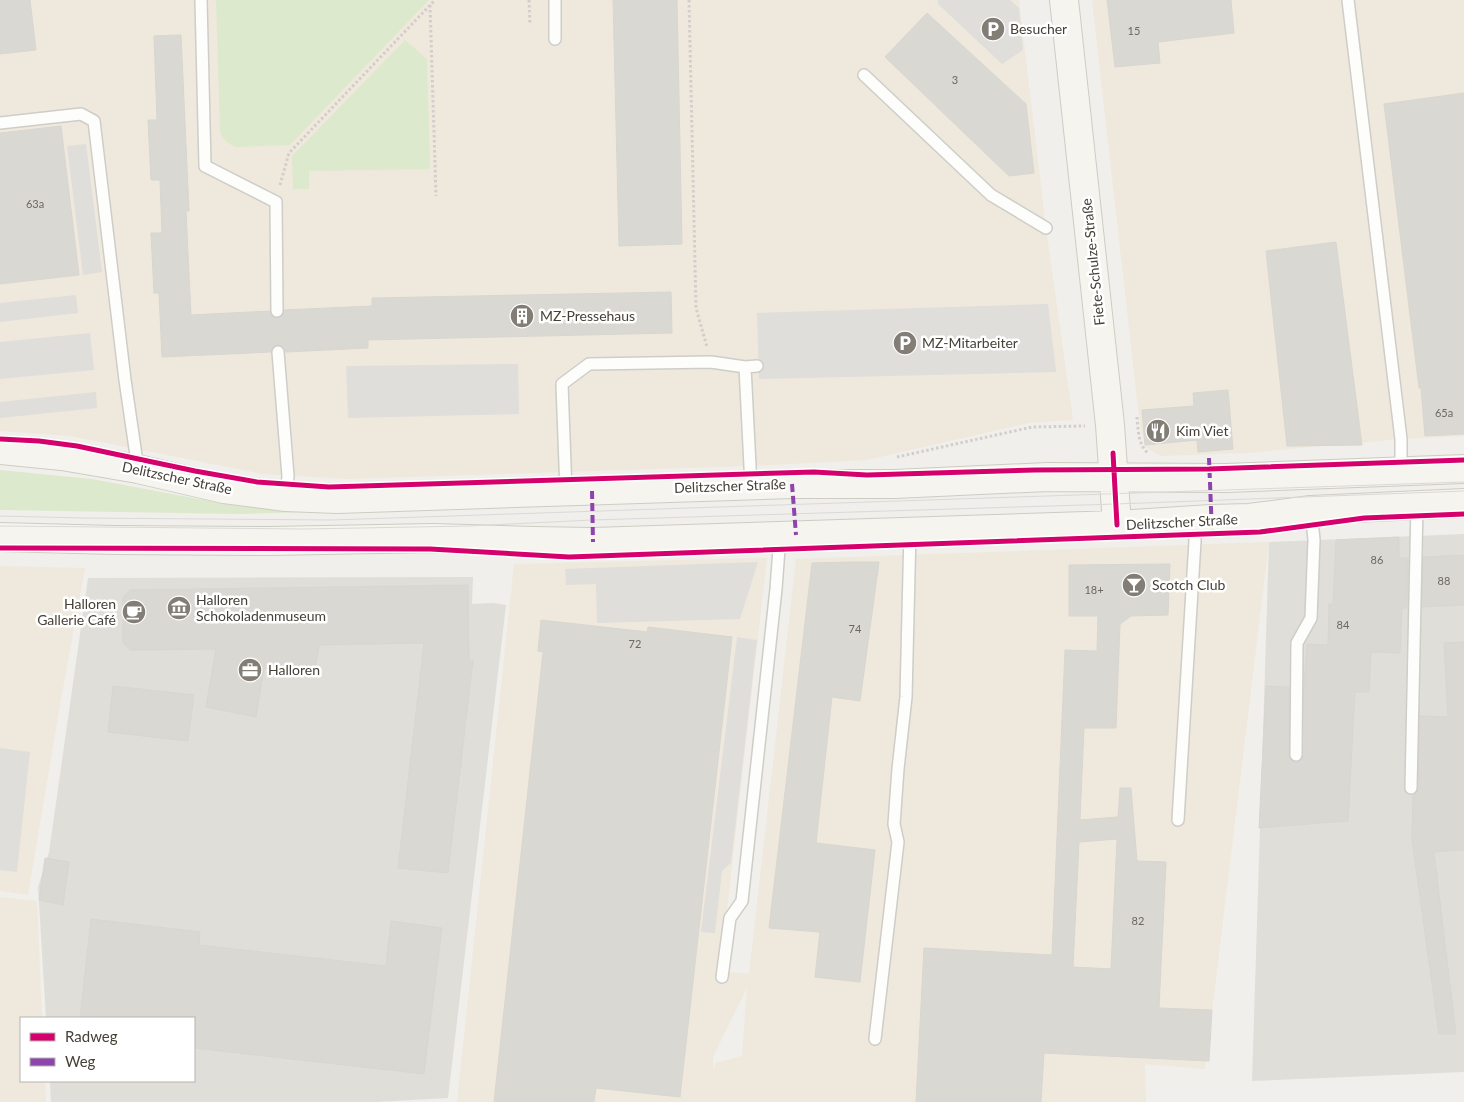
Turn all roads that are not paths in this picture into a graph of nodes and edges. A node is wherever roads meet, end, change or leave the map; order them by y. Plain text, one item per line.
1 (201, 0) edge
2 (555, 0) edge
3 (1064, 0) edge
4 (1348, 0) edge
5 (555, 39) dead end
6 (864, 75) dead end
7 (0, 123) edge
8 (1046, 228) dead end
9 (277, 311) dead end
10 (278, 352) dead end
11 (756, 366) dead end
12 (744, 367) junction
13 (0, 450) edge
14 (138, 469) junction
15 (1464, 470) edge
16 (1401, 472) junction
17 (1114, 478) junction
18 (752, 486) junction
19 (566, 492) junction
20 (286, 497) junction
21 (1464, 503) edge
22 (1417, 505) junction
23 (1311, 510) junction
24 (1194, 520) junction
25 (1117, 525) junction
26 (910, 532) junction
27 (780, 535) junction
28 (0, 537) edge
29 (1296, 755) dead end
30 (1411, 788) dead end
31 (1178, 820) dead end
32 (722, 978) dead end
33 (875, 1039) dead end

1 - 9 lane
2 - 5 lane
3 - 17 main road, Fiete-Schulze-Straße
4 - 16 lane
6 - 8 lane
7 - 14 lane
10 - 20 lane
11 - 12 lane
12 - 18 lane
12 - 19 lane
13 - 14 main road, Delitzscher Straße
14 - 20 main road, Delitzscher Straße
15 - 16 main road, Delitzscher Straße
16 - 17 main road, Delitzscher Straße
17 - 18 main road, Delitzscher Straße
17 - 25 main road, Fiete-Schulze-Straße
18 - 19 main road, Delitzscher Straße
19 - 20 main road, Delitzscher Straße
21 - 22 main road, Delitzscher Straße
22 - 23 main road, Delitzscher Straße
22 - 30 lane
23 - 24 main road, Delitzscher Straße
23 - 29 lane
24 - 25 main road, Delitzscher Straße
24 - 31 lane
25 - 26 main road, Delitzscher Straße
26 - 27 main road, Delitzscher Straße
26 - 33 lane
27 - 28 main road, Delitzscher Straße
27 - 32 lane

